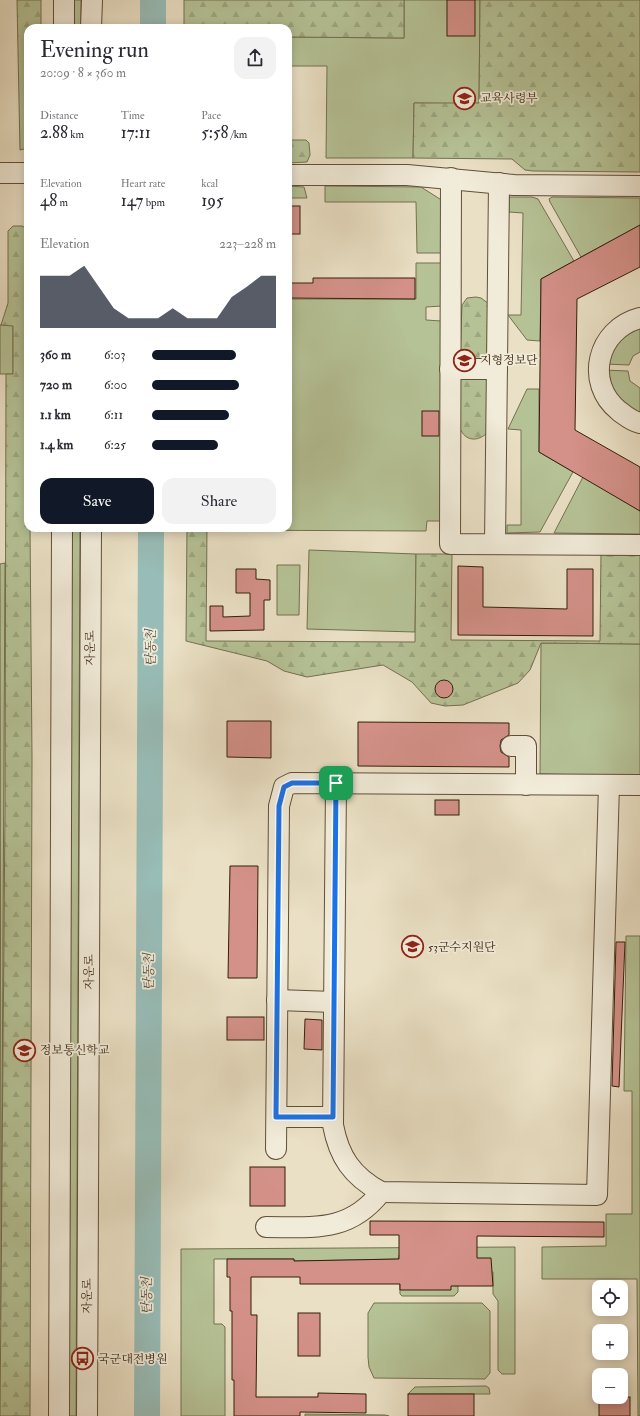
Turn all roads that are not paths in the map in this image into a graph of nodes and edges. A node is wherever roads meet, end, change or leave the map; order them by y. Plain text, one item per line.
1 (64, 0) edge
2 (92, 0) edge
3 (64, 24) edge
4 (92, 24) edge
5 (0, 173) edge
6 (24, 173) edge
7 (292, 175) edge
8 (451, 178) junction
9 (499, 183) junction
10 (640, 186) edge
11 (640, 318) edge
12 (450, 369) junction
13 (497, 369) junction
14 (640, 423) edge
15 (62, 532) edge
16 (91, 532) edge
17 (495, 544) junction
18 (640, 545) edge
19 (511, 746) dead end
20 (336, 783) junction
21 (526, 784) junction
22 (609, 785) junction
23 (640, 785) edge
24 (277, 1000) junction
25 (334, 1002) junction
26 (276, 1117) junction
27 (333, 1117) junction
28 (276, 1149) dead end
29 (381, 1192) junction
30 (266, 1227) dead end
31 (59, 1416) edge
32 (87, 1416) edge

1 - 3 street
2 - 4 street
5 - 6 street
7 - 8 street
8 - 9 street
8 - 12 street
9 - 10 street
9 - 13 street
11 - 14 street
12 - 13 street
12 - 17 street
13 - 17 street
15 - 31 street
16 - 32 street, 자운로
17 - 18 street
19 - 21 street
20 - 21 street
20 - 24 street
20 - 25 street
21 - 22 street
22 - 23 street
22 - 29 street
24 - 25 street
24 - 26 street
25 - 27 street
26 - 27 street
26 - 28 street
27 - 29 street
29 - 30 street

